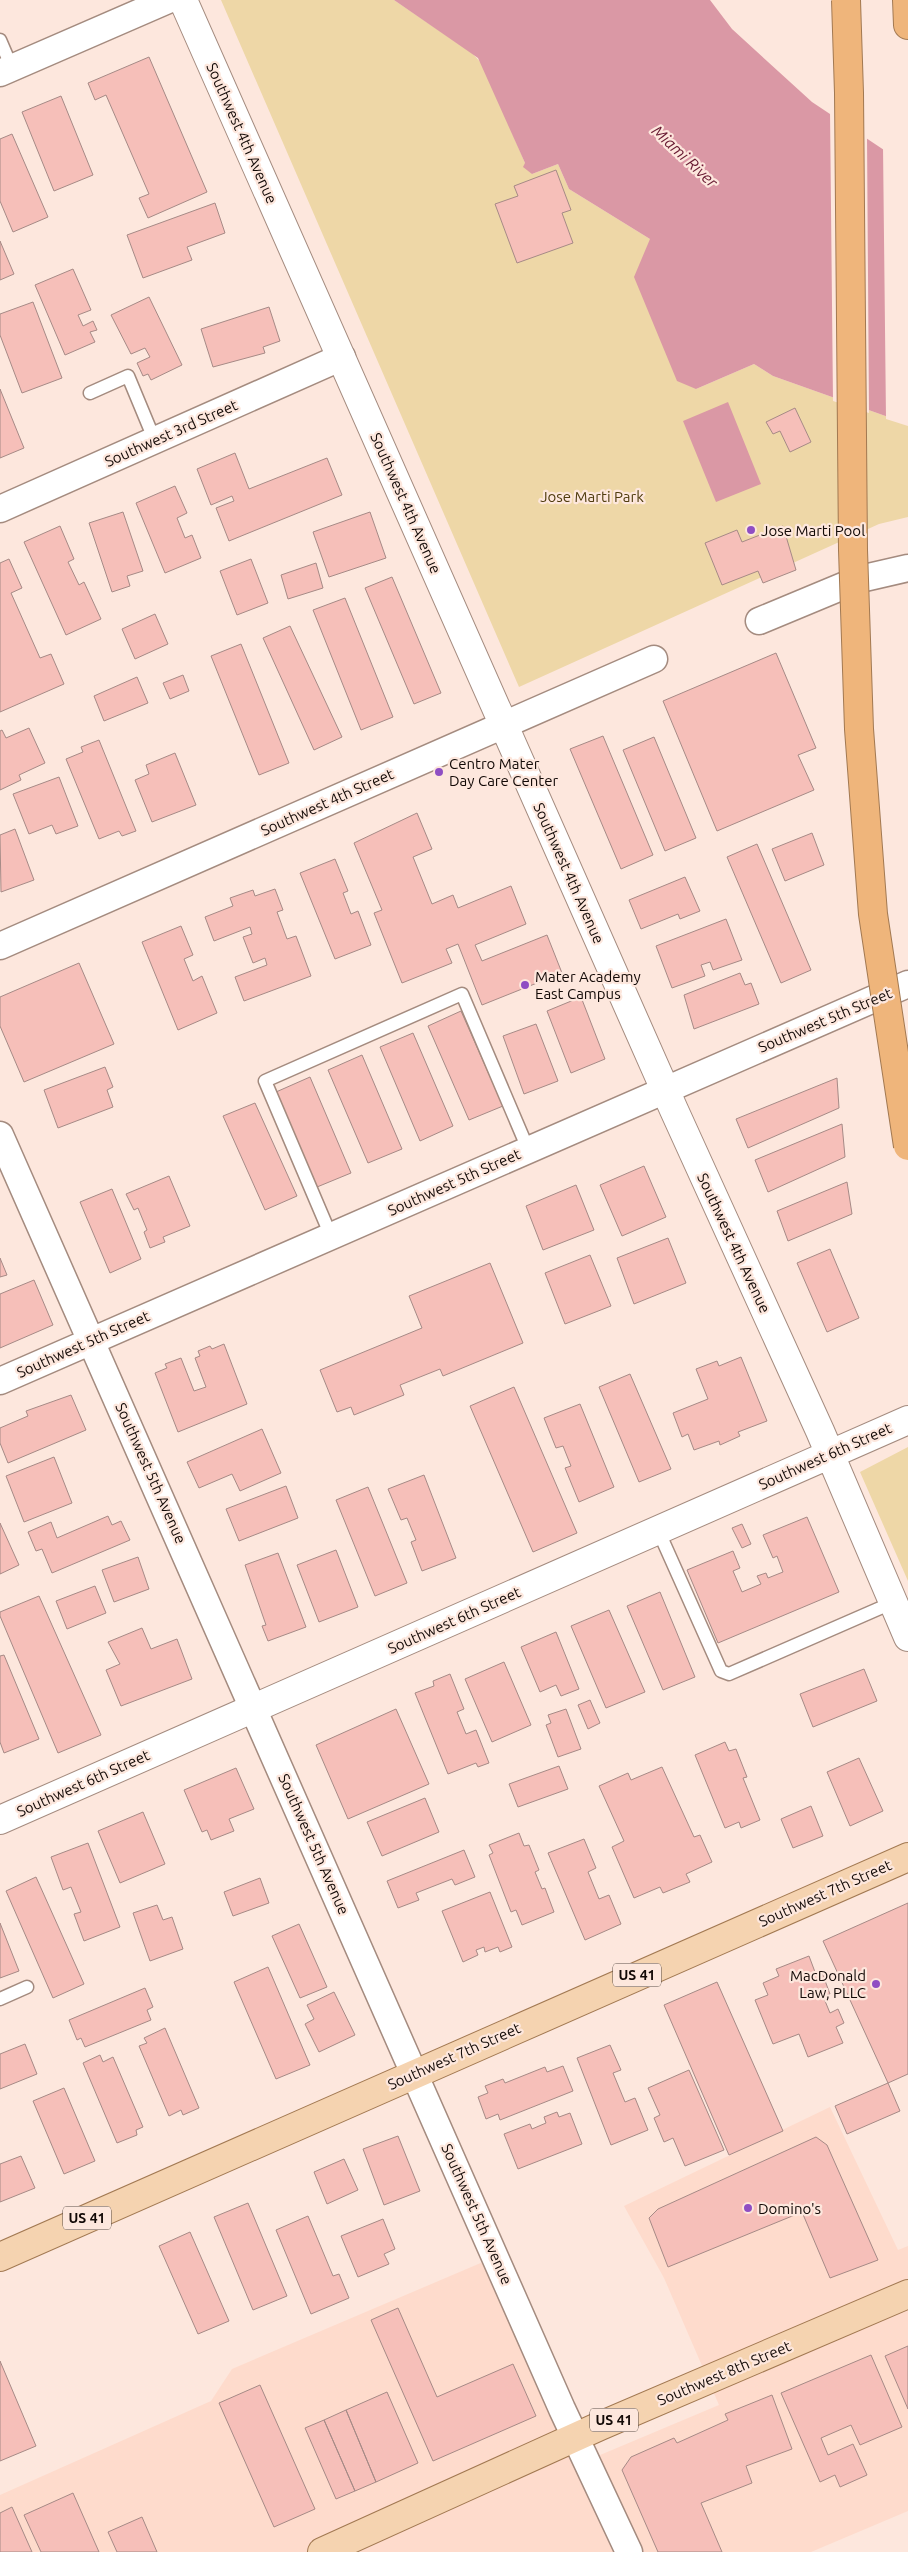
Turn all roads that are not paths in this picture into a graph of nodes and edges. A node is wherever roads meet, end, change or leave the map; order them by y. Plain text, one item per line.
1 (168, 0) edge
2 (183, 0) edge
3 (846, 0) edge
4 (907, 0) edge
5 (908, 25) edge
6 (0, 40) edge
7 (6, 70) edge
8 (342, 358) junction
9 (90, 393) dead end
10 (155, 441) junction
11 (0, 509) edge
12 (908, 568) edge
13 (759, 621) dead end
14 (654, 659) dead end
15 (504, 724) junction
16 (0, 946) edge
17 (908, 984) edge
18 (664, 1089) junction
19 (908, 1146) edge
20 (528, 1149) junction
21 (3, 1151) edge
22 (331, 1236) junction
23 (92, 1340) junction
24 (0, 1381) edge
25 (908, 1420) edge
26 (830, 1453) junction
27 (658, 1530) junction
28 (894, 1602) junction
29 (908, 1637) edge
30 (255, 1708) junction
31 (0, 1820) edge
32 (908, 1856) edge
33 (27, 1987) dead end
34 (0, 1999) edge
35 (415, 2073) junction
36 (0, 2257) edge
37 (908, 2294) edge
38 (576, 2437) junction
39 (322, 2552) edge
40 (629, 2552) edge

1 - 7 street
2 - 8 street, Southwest 4th Avenue
3 - 19 highway, bridge
4 - 5 highway
6 - 7 lane
8 - 10 street, Southwest 3rd Street
8 - 15 street, Southwest 4th Avenue
9 - 10 lane
10 - 11 street, Southwest 3rd Street
12 - 13 street
14 - 15 street, Southwest 4th Street
15 - 16 street, Southwest 4th Street
15 - 18 street, Southwest 4th Avenue
17 - 18 street, Southwest 5th Street
18 - 20 street, Southwest 5th Street
18 - 26 street, Southwest 4th Avenue
20 - 22 street, Southwest 5th Street
20 - 22 lane
21 - 23 street, Southwest 5th Avenue
22 - 23 street, Southwest 5th Street
23 - 24 street, Southwest 5th Street
23 - 30 street, Southwest 5th Avenue
25 - 26 street, Southwest 6th Street
26 - 27 street, Southwest 6th Street
26 - 28 street, Southwest 4th Avenue
27 - 28 lane
27 - 30 street, Southwest 6th Street
28 - 29 street, Southwest 4th Avenue
30 - 31 street, Southwest 6th Street
30 - 35 street, Southwest 5th Avenue
32 - 35 main road, Southwest 7th Street / US 41
33 - 34 lane
35 - 36 main road, Southwest 7th Street / US 41
35 - 38 street, Southwest 5th Avenue
37 - 38 main road, Southwest 8th Street / US 41
38 - 39 main road, Southwest 8th Street / US 41
38 - 40 street, Southwest 5th Avenue

